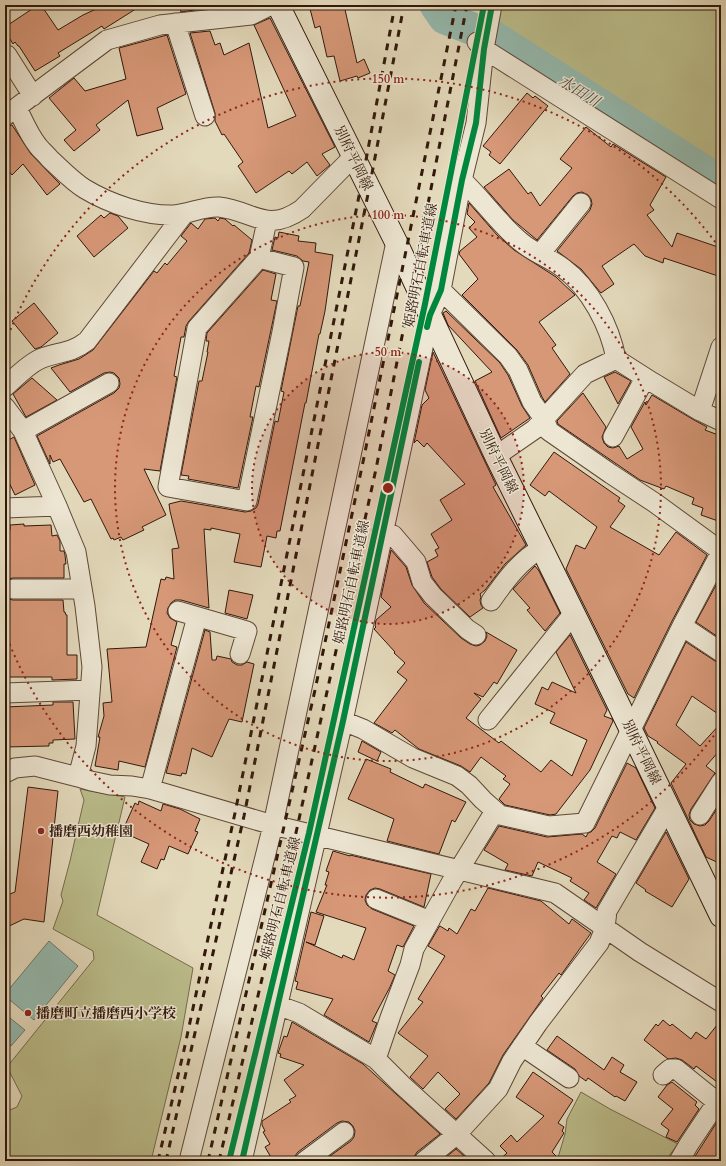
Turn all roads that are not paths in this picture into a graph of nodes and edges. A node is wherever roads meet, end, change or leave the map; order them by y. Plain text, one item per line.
1 (271, 5) edge
2 (278, 5) edge
3 (492, 5) edge
4 (175, 23) junction
5 (482, 45) junction
6 (7, 55) dead end
7 (33, 96) junction
8 (11, 112) edge
9 (205, 116) dead end
10 (353, 157) junction
11 (462, 180) junction
12 (721, 199) edge
13 (580, 203) dead end
14 (184, 214) junction
15 (267, 221) junction
16 (396, 242) junction
17 (540, 254) junction
18 (259, 258) junction
19 (441, 290) junction
20 (430, 314) junction
21 (721, 347) edge
22 (616, 359) junction
23 (645, 378) junction
24 (109, 383) dead end
25 (5, 386) edge
26 (5, 408) edge
27 (700, 411) junction
28 (544, 419) junction
29 (721, 421) edge
30 (23, 431) junction
31 (613, 437) dead end
32 (496, 456) junction
33 (57, 506) junction
34 (5, 508) edge
35 (382, 531) junction
36 (542, 548) junction
37 (721, 552) edge
38 (13, 589) dead end
39 (82, 589) junction
40 (491, 601) dead end
41 (178, 611) dead end
42 (574, 614) junction
43 (197, 616) junction
44 (682, 626) junction
45 (476, 635) dead end
46 (721, 652) edge
47 (240, 654) dead end
48 (90, 690) junction
49 (5, 693) edge
50 (343, 720) junction
51 (488, 720) dead end
52 (631, 729) junction
53 (5, 773) edge
54 (78, 777) junction
55 (721, 782) edge
56 (150, 789) junction
57 (668, 807) junction
58 (495, 811) junction
59 (700, 815) dead end
60 (273, 824) junction
61 (317, 835) junction
62 (459, 869) junction
63 (376, 899) dead end
64 (721, 916) edge
65 (430, 922) junction
66 (605, 928) junction
67 (721, 1002) edge
68 (277, 1005) junction
69 (522, 1046) junction
70 (376, 1060) junction
71 (663, 1075) dead end
72 (569, 1078) dead end
73 (719, 1099) edge
74 (344, 1132) dead end
75 (456, 1135) junction
76 (189, 1161) edge
77 (242, 1161) edge
78 (305, 1161) edge
79 (424, 1161) edge
80 (486, 1161) edge
81 (679, 1161) edge

1 - 4 street
2 - 10 main road, 別府平岡線
3 - 5 street
4 - 7 street
4 - 9 street
5 - 11 street
5 - 12 street
6 - 7 street
7 - 8 street
8 - 14 street
10 - 15 street
10 - 16 main road, 別府平岡線
11 - 17 street
11 - 19 street
13 - 17 street
14 - 15 street
14 - 25 street
15 - 18 street
16 - 20 main road, 別府平岡線
16 - 60 street
17 - 22 street
18 - 18 street
19 - 20 street
19 - 28 street
20 - 32 main road, 別府平岡線
20 - 35 street
21 - 27 street
22 - 23 street
22 - 28 street
23 - 27 street
23 - 31 street
24 - 30 street
26 - 30 street
27 - 29 street
28 - 32 street
28 - 37 street
30 - 33 street
32 - 36 main road, 別府平岡線
33 - 34 street
33 - 39 street
35 - 45 street
35 - 50 street
36 - 40 street
36 - 42 main road, 別府平岡線
37 - 44 street
38 - 39 street
39 - 48 street
41 - 43 street
42 - 51 street
42 - 52 main road, 別府平岡線
43 - 47 street
43 - 56 street
44 - 46 street
44 - 52 street
48 - 49 street
48 - 54 street
50 - 58 street
50 - 61 street
52 - 57 main road, 別府平岡線
52 - 58 street
53 - 54 street
54 - 56 street
55 - 59 street
56 - 60 street
57 - 64 main road, 別府平岡線
57 - 66 street
58 - 62 street
60 - 61 street
60 - 76 street
61 - 62 street
61 - 68 street
62 - 65 street
62 - 66 street
63 - 65 street
65 - 70 street
66 - 67 street
66 - 69 street
68 - 70 street
68 - 77 street
69 - 72 street
69 - 75 street
70 - 75 street
71 - 73 street
73 - 81 street
74 - 78 street
75 - 79 street
75 - 80 street

